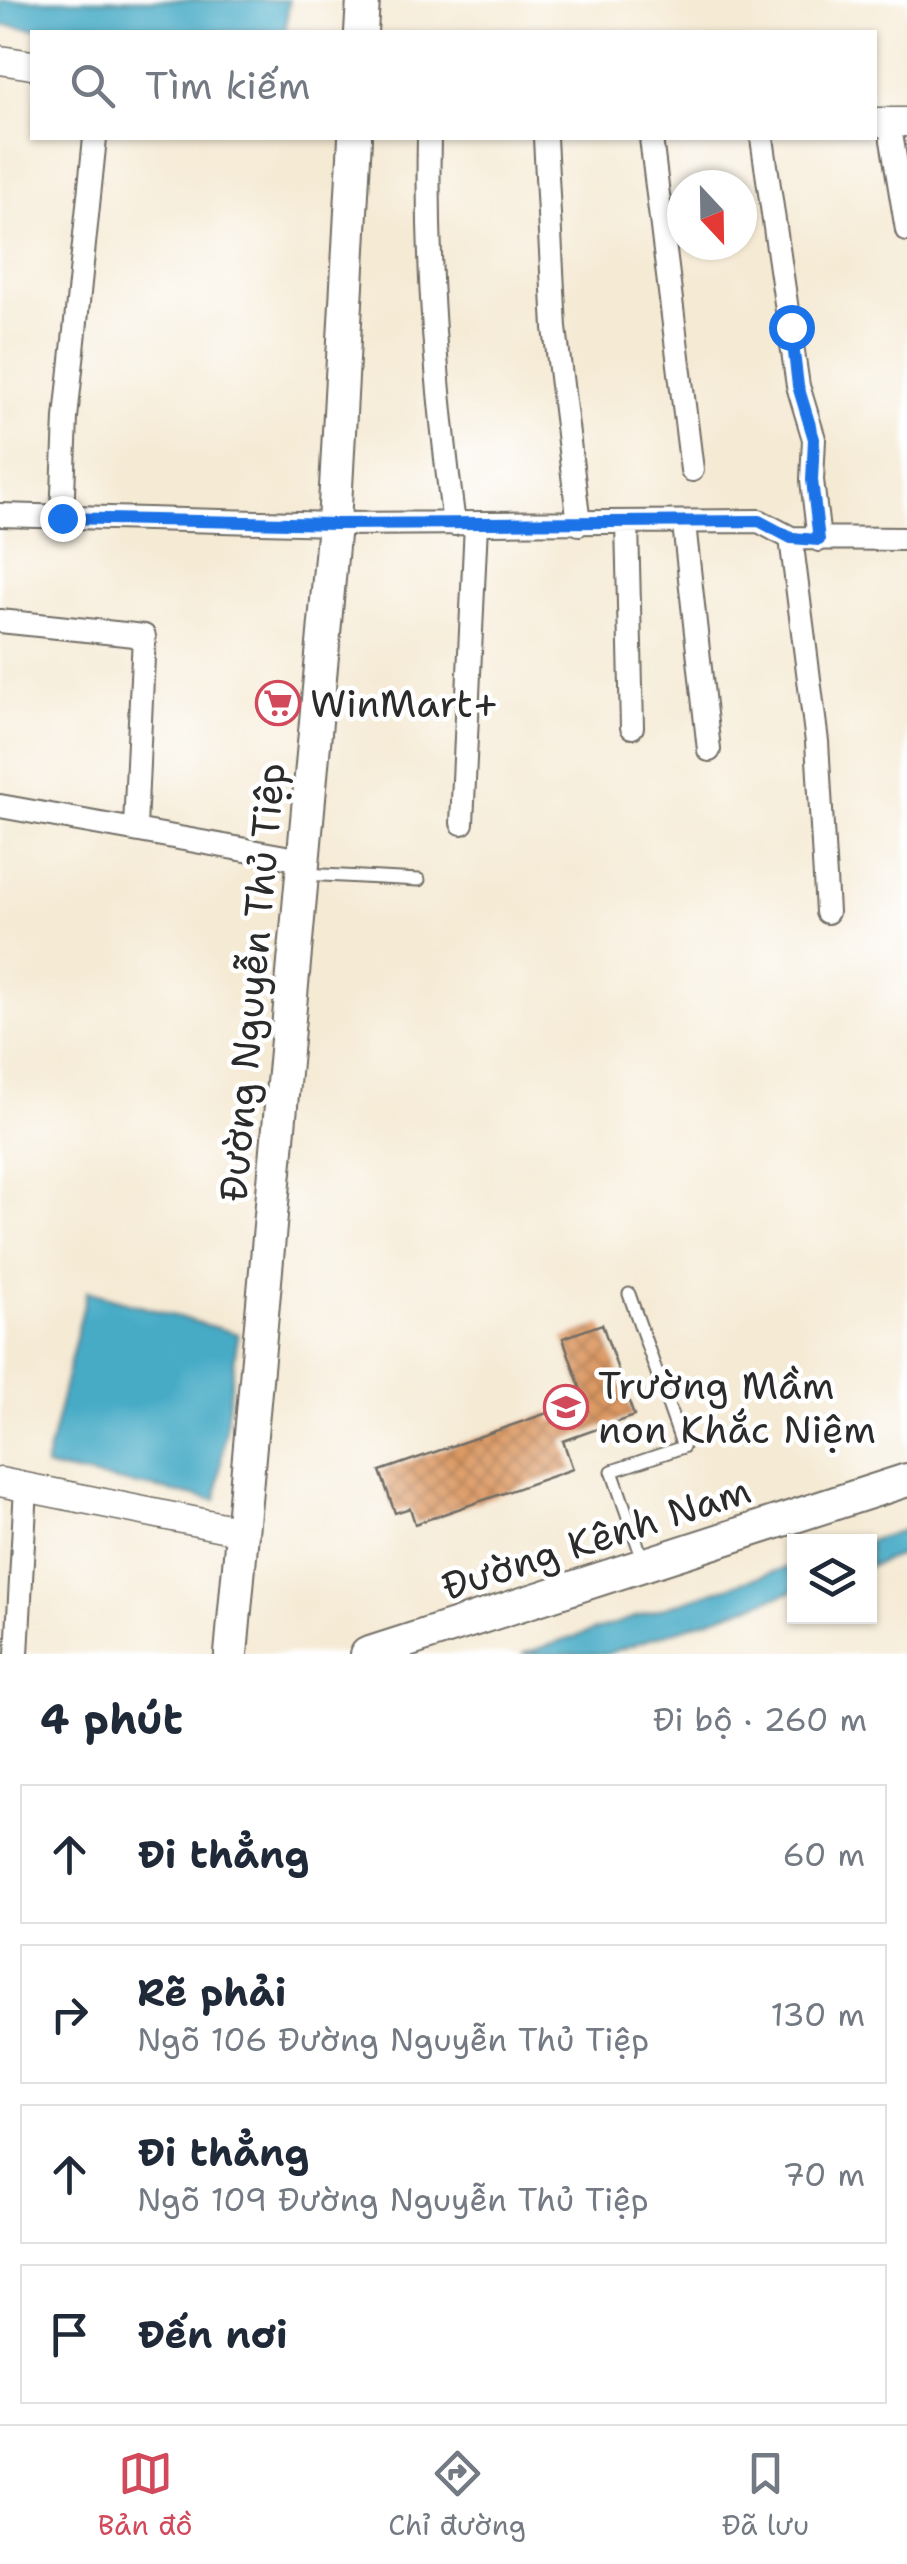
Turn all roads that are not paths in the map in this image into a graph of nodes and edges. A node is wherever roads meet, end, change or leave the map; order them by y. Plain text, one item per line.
1 (362, 0) edge
2 (360, 30) edge
3 (0, 60) edge
4 (30, 66) edge
5 (890, 122) edge
6 (95, 140) edge
7 (355, 140) edge
8 (429, 140) edge
9 (545, 140) edge
10 (651, 140) edge
11 (762, 140) edge
12 (907, 230) edge
13 (692, 470) dead end
14 (0, 515) edge
15 (62, 518) junction
16 (334, 524) junction
17 (465, 524) junction
18 (579, 524) junction
19 (627, 524) junction
20 (684, 524) junction
21 (791, 538) junction
22 (907, 539) edge
23 (819, 540) junction
24 (0, 621) edge
25 (632, 727) dead end
26 (710, 750) dead end
27 (0, 806) edge
28 (462, 823) dead end
29 (135, 826) junction
30 (302, 867) junction
31 (420, 880) dead end
32 (827, 912) dead end
33 (629, 1294) dead end
34 (907, 1480) edge
35 (13, 1485) edge
36 (242, 1531) junction
37 (645, 1564) junction
38 (17, 1654) edge
39 (231, 1654) edge
40 (367, 1654) edge

1 - 2 main road
3 - 4 street
5 - 12 street
6 - 15 street
7 - 16 main road, Đường Nguyễn Thủ Tiệp
8 - 17 street
9 - 18 street
10 - 13 street
11 - 23 street
14 - 15 street
15 - 16 street
16 - 17 street
16 - 30 main road, Đường Nguyễn Thủ Tiệp
17 - 18 street
17 - 28 street
18 - 19 street
19 - 20 street
19 - 25 street
20 - 21 street
20 - 26 street
21 - 23 street
21 - 32 street
22 - 23 street
24 - 29 street
27 - 29 street
29 - 30 street
30 - 31 lane
30 - 36 main road, Đường Nguyễn Thủ Tiệp
33 - 37 lane
34 - 37 main road, Đường Kênh Nam
35 - 36 street
35 - 38 street
36 - 39 main road, Đường Nguyễn Thủ Tiệp
37 - 40 main road, Đường Kênh Nam

